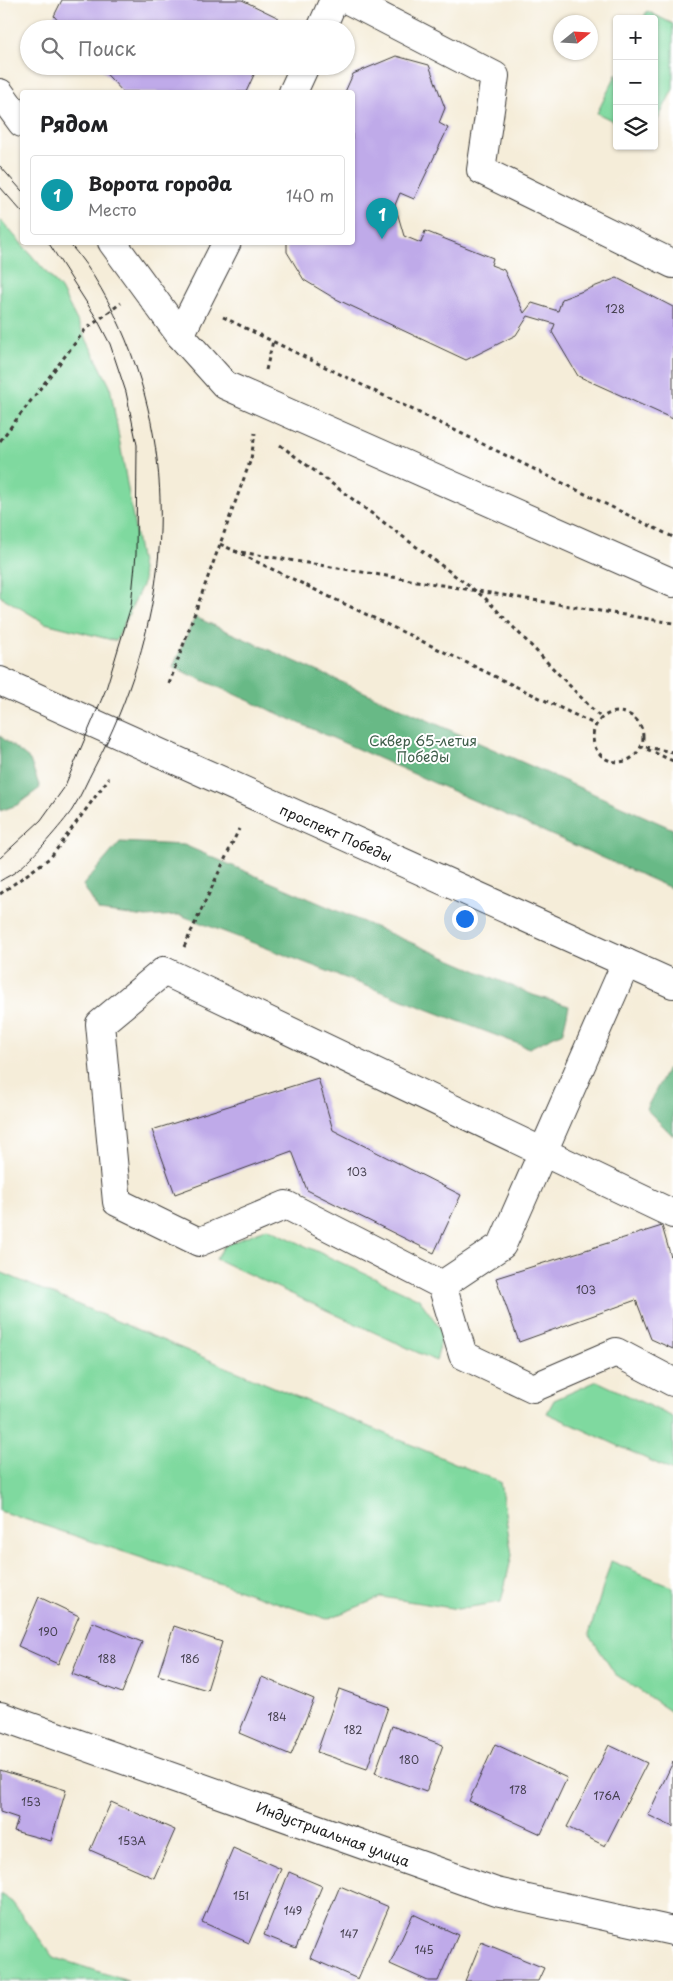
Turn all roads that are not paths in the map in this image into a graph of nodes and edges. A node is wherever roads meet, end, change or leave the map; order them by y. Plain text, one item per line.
1 (334, 0) edge
2 (348, 0) edge
3 (325, 20) edge
4 (301, 75) edge
5 (294, 90) edge
6 (0, 93) edge
7 (20, 120) edge
8 (114, 245) edge
9 (226, 245) edge
10 (673, 264) edge
11 (180, 335) junction
12 (673, 583) edge
13 (0, 681) edge
14 (626, 963) junction
15 (673, 984) edge
16 (543, 1152) junction
17 (673, 1214) edge
18 (442, 1285) junction
19 (673, 1382) edge
20 (0, 1716) edge
21 (673, 1931) edge

1 - 3 street
2 - 10 street
4 - 5 street
6 - 7 street
8 - 11 street
9 - 11 street
11 - 12 street
13 - 14 street, проспект Победы
14 - 15 street, проспект Победы
14 - 16 street
16 - 17 street
16 - 18 street
16 - 18 street
18 - 19 street
20 - 21 street, Индустриальная улица

